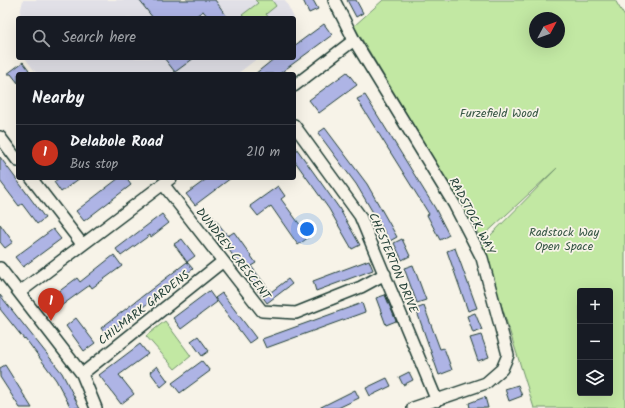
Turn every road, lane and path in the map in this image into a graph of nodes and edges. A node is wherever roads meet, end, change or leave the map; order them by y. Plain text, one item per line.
1 (334, 0) edge
2 (354, 40) junction
3 (296, 84) edge
4 (296, 128) edge
5 (0, 137) edge
6 (16, 158) edge
7 (33, 180) edge
8 (167, 181) edge
9 (82, 244) junction
10 (222, 262) junction
11 (0, 268) edge
12 (385, 274) junction
13 (20, 292) junction
14 (82, 374) junction
15 (437, 401) junction
16 (96, 408) edge
17 (412, 408) edge

1 - 2 street, RADSTOCK WAY
2 - 3 street
2 - 15 street, RADSTOCK WAY
4 - 12 street, CHESTERTON DRIVE
5 - 6 street
7 - 9 street
8 - 9 street
8 - 10 street, DUNDREY CRESCENT
9 - 13 street
10 - 12 street, DUNDREY CRESCENT
10 - 14 street, CHILMARK GARDENS
11 - 13 street
12 - 15 street, CHESTERTON DRIVE
13 - 14 street
14 - 16 street
15 - 17 street, RADSTOCK WAY

